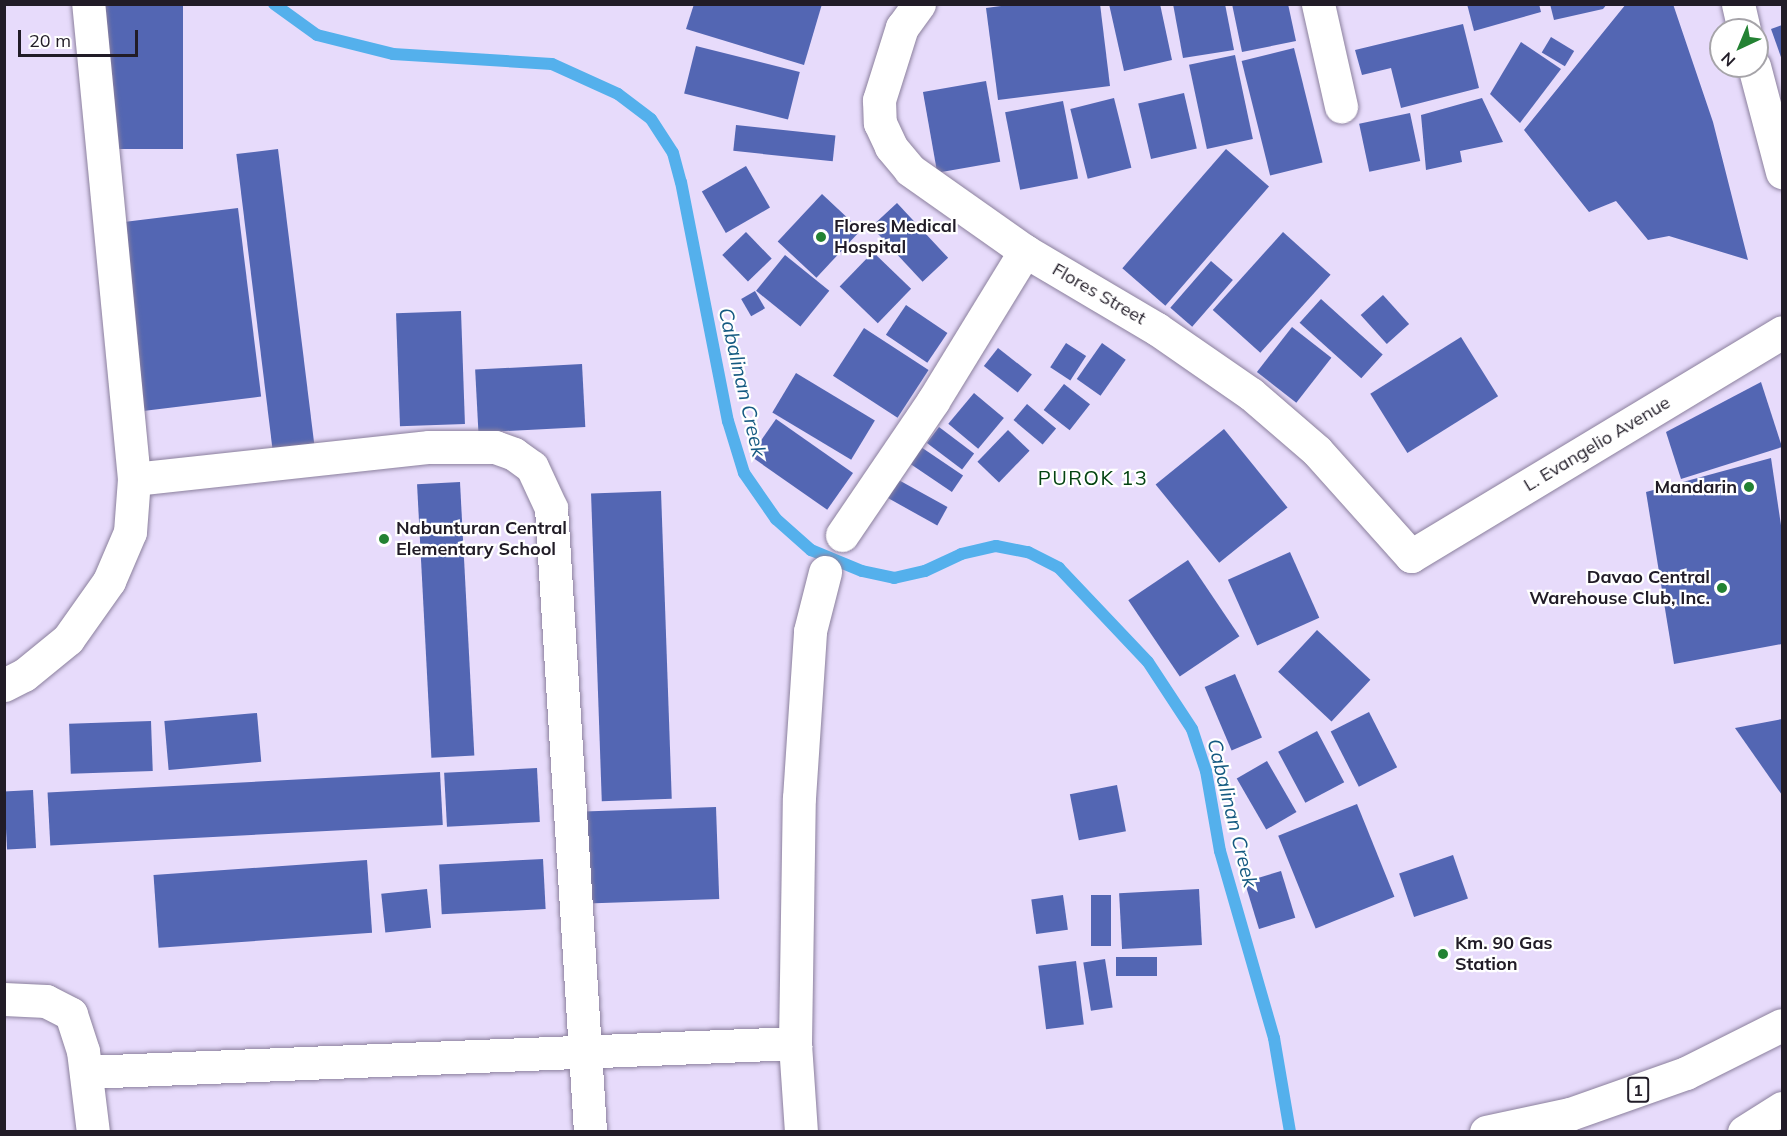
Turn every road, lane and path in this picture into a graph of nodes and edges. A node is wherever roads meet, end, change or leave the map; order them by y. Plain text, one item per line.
1 (88, 4) edge
2 (1318, 4) edge
3 (916, 5) edge
4 (1757, 78) edge
5 (1341, 106) dead end
6 (1782, 172) edge
7 (1025, 251) junction
8 (1782, 332) edge
9 (134, 478) junction
10 (842, 535) dead end
11 (1412, 556) joint
12 (825, 572) dead end
13 (4, 685) edge
14 (4, 999) edge
15 (1782, 1025) edge
16 (795, 1043) junction
17 (585, 1054) junction
18 (86, 1072) junction
19 (1782, 1107) edge
20 (93, 1131) edge
21 (590, 1131) edge
22 (801, 1131) edge
23 (1486, 1131) edge
24 (1744, 1131) edge

1 - 9 main road
2 - 5 main road
3 - 7 main road, Flores Street
4 - 6 main road
7 - 10 main road
7 - 11 main road, Flores Street
8 - 11 main road, L. Evangelio Avenue
9 - 13 main road
9 - 17 main road
12 - 16 main road
14 - 18 main road
15 - 23 main road, 1
16 - 17 main road
16 - 22 main road
17 - 18 main road
17 - 21 main road
18 - 20 main road
19 - 24 main road

